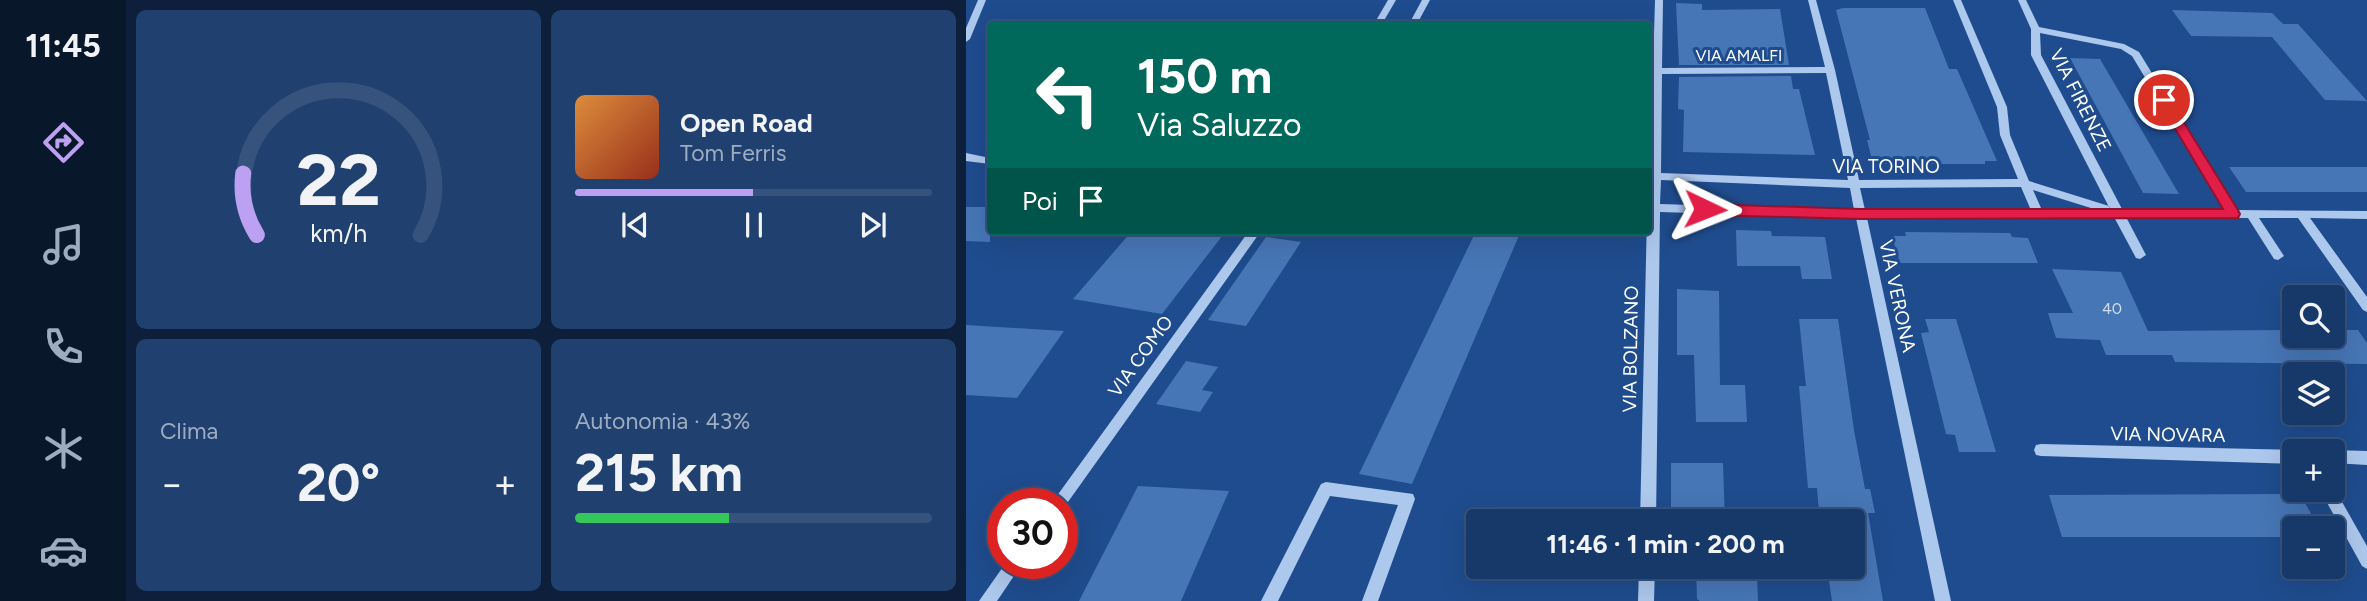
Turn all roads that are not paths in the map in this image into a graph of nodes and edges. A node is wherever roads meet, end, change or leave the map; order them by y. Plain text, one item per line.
1 (982, 0) edge
2 (1392, 0) edge
3 (1426, 0) edge
4 (1659, 0) edge
5 (1812, 0) edge
6 (1957, 0) edge
7 (2022, 0) edge
8 (1380, 21) edge
9 (1415, 21) edge
10 (969, 27) edge
11 (2035, 29) junction
12 (966, 39) edge
13 (1830, 70) junction
14 (1653, 71) edge
15 (1652, 124) edge
16 (966, 157) edge
17 (987, 160) edge
18 (1652, 176) edge
19 (2025, 183) junction
20 (1853, 184) junction
21 (1652, 208) edge
22 (2037, 212) junction
23 (2119, 213) junction
24 (1861, 214) junction
25 (2233, 214) junction
26 (2251, 214) junction
27 (2302, 215) junction
28 (2367, 215) edge
29 (1252, 235) edge
30 (1651, 235) edge
31 (2140, 255) dead end
32 (2278, 256) dead end
33 (2367, 307) edge
34 (2041, 450) dead end
35 (2282, 457) edge
36 (2345, 457) edge
37 (2367, 458) edge
38 (1070, 488) edge
39 (2335, 502) edge
40 (1647, 509) edge
41 (2367, 561) edge
42 (1003, 579) edge
43 (1647, 579) edge
44 (987, 601) edge
45 (1269, 601) edge
46 (1370, 601) edge
47 (1646, 601) edge
48 (1943, 601) edge

1 - 10 street
2 - 8 street
3 - 9 street
4 - 14 street, VIA BOLZANO
5 - 13 street, VIA VERONA
6 - 19 street
7 - 11 street, VIA FIRENZE
10 - 12 street
11 - 23 street, VIA FIRENZE
11 - 25 street
13 - 14 street, VIA AMALFI
13 - 20 street, VIA VERONA
14 - 15 street, VIA BOLZANO
16 - 17 street
18 - 20 street, VIA TORINO
19 - 20 street, VIA TORINO
19 - 22 street
19 - 23 street, VIA TORINO
20 - 24 street, VIA VERONA
21 - 24 street, VIA TORINO
22 - 23 street, VIA TORINO
22 - 24 street, VIA TORINO
23 - 25 street, VIA TORINO
23 - 31 street, VIA FIRENZE
24 - 48 street, VIA VERONA
25 - 26 street, VIA TORINO
26 - 27 street, VIA TORINO
26 - 32 street
27 - 28 street, VIA TORINO
27 - 33 street
29 - 38 street, VIA COMO
30 - 40 street, VIA BOLZANO
34 - 35 street, VIA NOVARA
36 - 37 street
39 - 41 street
42 - 44 street
43 - 47 street
45 - 46 street

